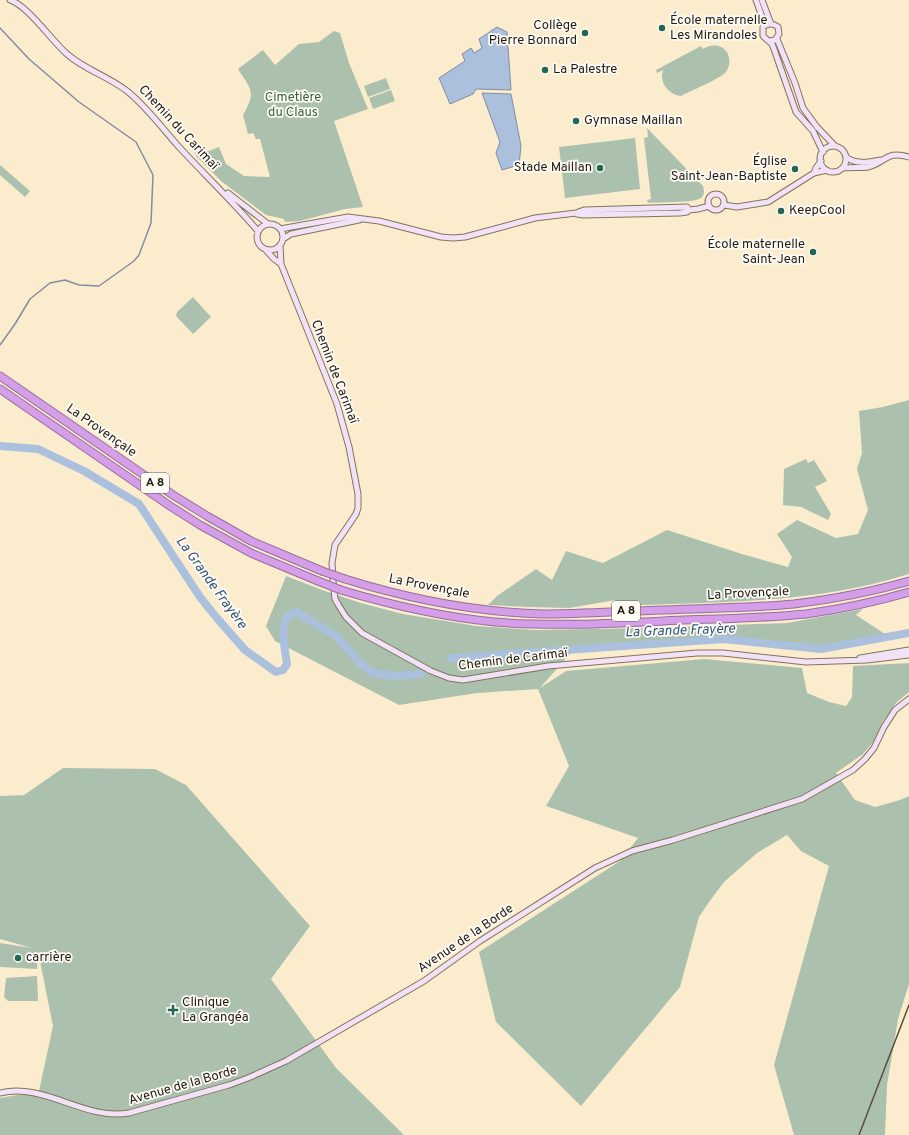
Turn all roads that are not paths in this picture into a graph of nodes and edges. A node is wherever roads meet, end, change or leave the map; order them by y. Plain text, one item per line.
1 (10, 0) edge
2 (756, 0) edge
3 (762, 0) edge
4 (768, 24) junction
5 (777, 39) junction
6 (769, 41) junction
7 (835, 146) junction
8 (823, 152) junction
9 (846, 157) junction
10 (909, 158) edge
11 (881, 160) junction
12 (821, 161) junction
13 (843, 168) junction
14 (827, 170) junction
15 (814, 173) junction
16 (217, 185) junction
17 (724, 205) junction
18 (709, 206) junction
19 (368, 219) junction
20 (268, 224) junction
21 (280, 229) junction
22 (258, 231) junction
23 (283, 239) junction
24 (280, 245) junction
25 (266, 250) junction
26 (281, 264) junction
27 (0, 376) edge
28 (0, 389) edge
29 (909, 581) edge
30 (909, 592) edge
31 (909, 650) edge
32 (909, 655) edge
33 (855, 660) junction
34 (909, 699) edge
35 (0, 1093) edge

1 - 16 street, Chemin du Carimaï
2 - 4 street
3 - 4 street
4 - 5 street
4 - 6 street
5 - 6 street
5 - 7 street
6 - 8 street
7 - 8 street
7 - 9 street
8 - 12 street
9 - 11 street
9 - 13 street
10 - 11 street
11 - 13 street
12 - 14 street
12 - 15 street
13 - 14 street
14 - 15 street
15 - 17 street
16 - 20 street, Chemin du Carimaï
16 - 22 street, Chemin du Carimaï
17 - 18 street
17 - 18 street
18 - 19 street
19 - 21 street
19 - 23 street
20 - 21 street
20 - 22 street
21 - 23 street
22 - 25 street
23 - 24 street
24 - 25 street
24 - 26 street, Chemin de Carimaï
25 - 26 street
26 - 33 street, Chemin de Carimaï
27 - 29 highway, La Provençale / A 8, bridge
28 - 30 highway, La Provençale / A 8, bridge
31 - 33 street, Chemin de Carimaï
32 - 33 street, Chemin de Carimaï
34 - 35 street, Avenue de la Borde

